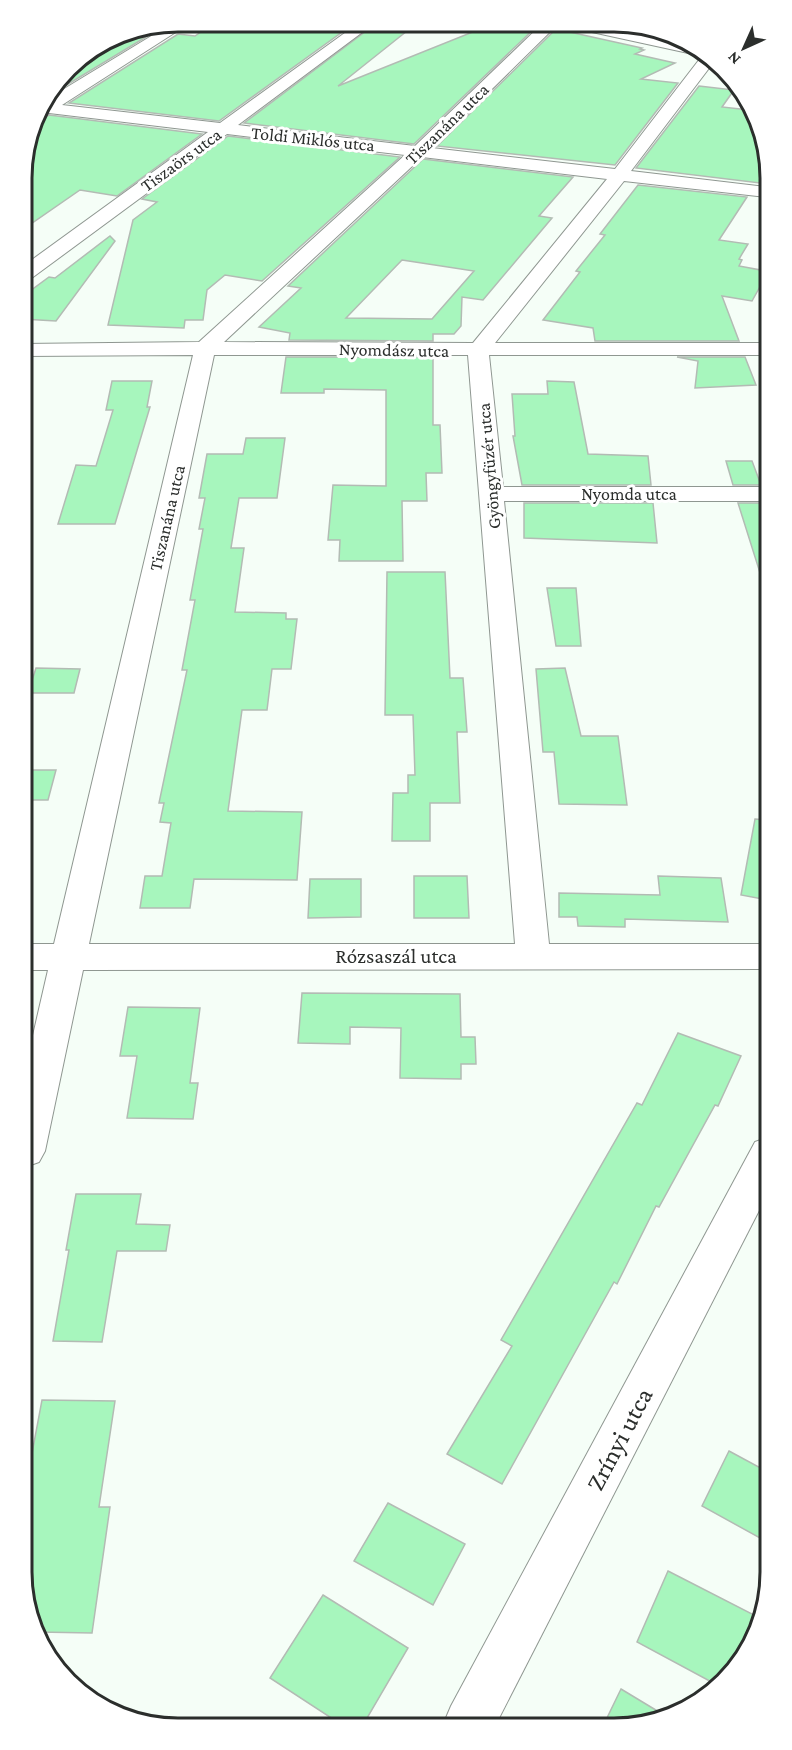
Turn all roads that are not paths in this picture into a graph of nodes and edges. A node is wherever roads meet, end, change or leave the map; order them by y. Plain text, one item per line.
1 (355, 32) edge
2 (543, 32) edge
3 (610, 32) edge
4 (167, 33) edge
5 (679, 47) edge
6 (704, 63) edge
7 (53, 102) edge
8 (48, 111) edge
9 (224, 129) junction
10 (419, 151) junction
11 (619, 175) junction
12 (760, 191) edge
13 (32, 269) edge
14 (760, 346) edge
15 (205, 348) junction
16 (32, 350) edge
17 (478, 350) junction
18 (492, 494) junction
19 (760, 494) edge
20 (68, 956) junction
21 (533, 956) junction
22 (32, 957) edge
23 (760, 957) edge
24 (32, 1119) edge
25 (760, 1170) edge
26 (473, 1718) edge

1 - 9 street, Tiszaörs utca
2 - 10 street, Tiszanána utca
3 - 5 street
4 - 7 street
6 - 11 street
8 - 9 street, Toldi Miklós utca
9 - 10 street, Toldi Miklós utca
9 - 13 street, Tiszaörs utca
10 - 11 street, Toldi Miklós utca
10 - 15 street, Tiszanána utca
11 - 12 street, Toldi Miklós utca
11 - 17 street
14 - 17 street, Nyomdász utca
15 - 16 street, Nyomdász utca
15 - 17 street, Nyomdász utca
15 - 20 street, Tiszanána utca
17 - 18 street, Gyöngyfüzér utca
18 - 19 street, Nyomda utca
18 - 21 street, Gyöngyfüzér utca
20 - 21 street, Rózsaszál utca
20 - 22 street, Rózsaszál utca
20 - 24 street, Tiszanána utca
21 - 23 street, Rózsaszál utca
25 - 26 street, Zrínyi utca

